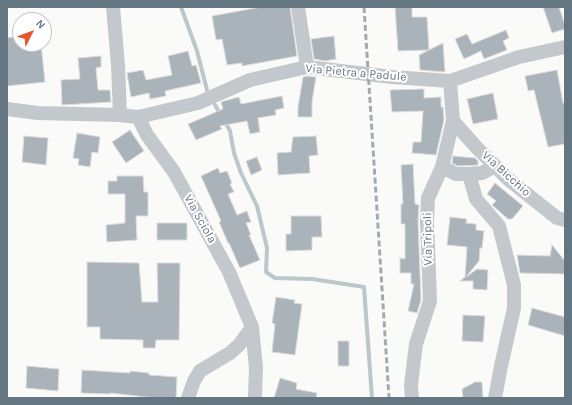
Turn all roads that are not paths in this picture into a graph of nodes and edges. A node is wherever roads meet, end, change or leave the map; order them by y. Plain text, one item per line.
1 (113, 7) edge
2 (298, 7) edge
3 (565, 47) edge
4 (307, 67) junction
5 (450, 81) junction
6 (7, 109) edge
7 (120, 115) junction
8 (138, 117) junction
9 (453, 121) junction
10 (495, 166) junction
11 (442, 167) junction
12 (470, 174) junction
13 (565, 220) edge
14 (252, 328) junction
15 (188, 398) edge
16 (255, 398) edge
17 (412, 398) edge
18 (495, 398) edge

1 - 7 street
2 - 4 street
3 - 5 street, Via Pietra a Padule
4 - 5 street, Via Pietra a Padule
4 - 8 street, Via Pietra a Padule
5 - 9 street, Via Tripoli
6 - 7 street, Via Pietra a Padule
7 - 8 street, Via Pietra a Padule
8 - 14 street, Via Sciola
9 - 10 street, Via Bicchio
9 - 11 street, Via Tripoli
10 - 12 street
10 - 13 street, Via Bicchio
11 - 12 street
11 - 17 street, Via Tripoli
12 - 18 street
14 - 15 street
14 - 16 street, Via Sciola

